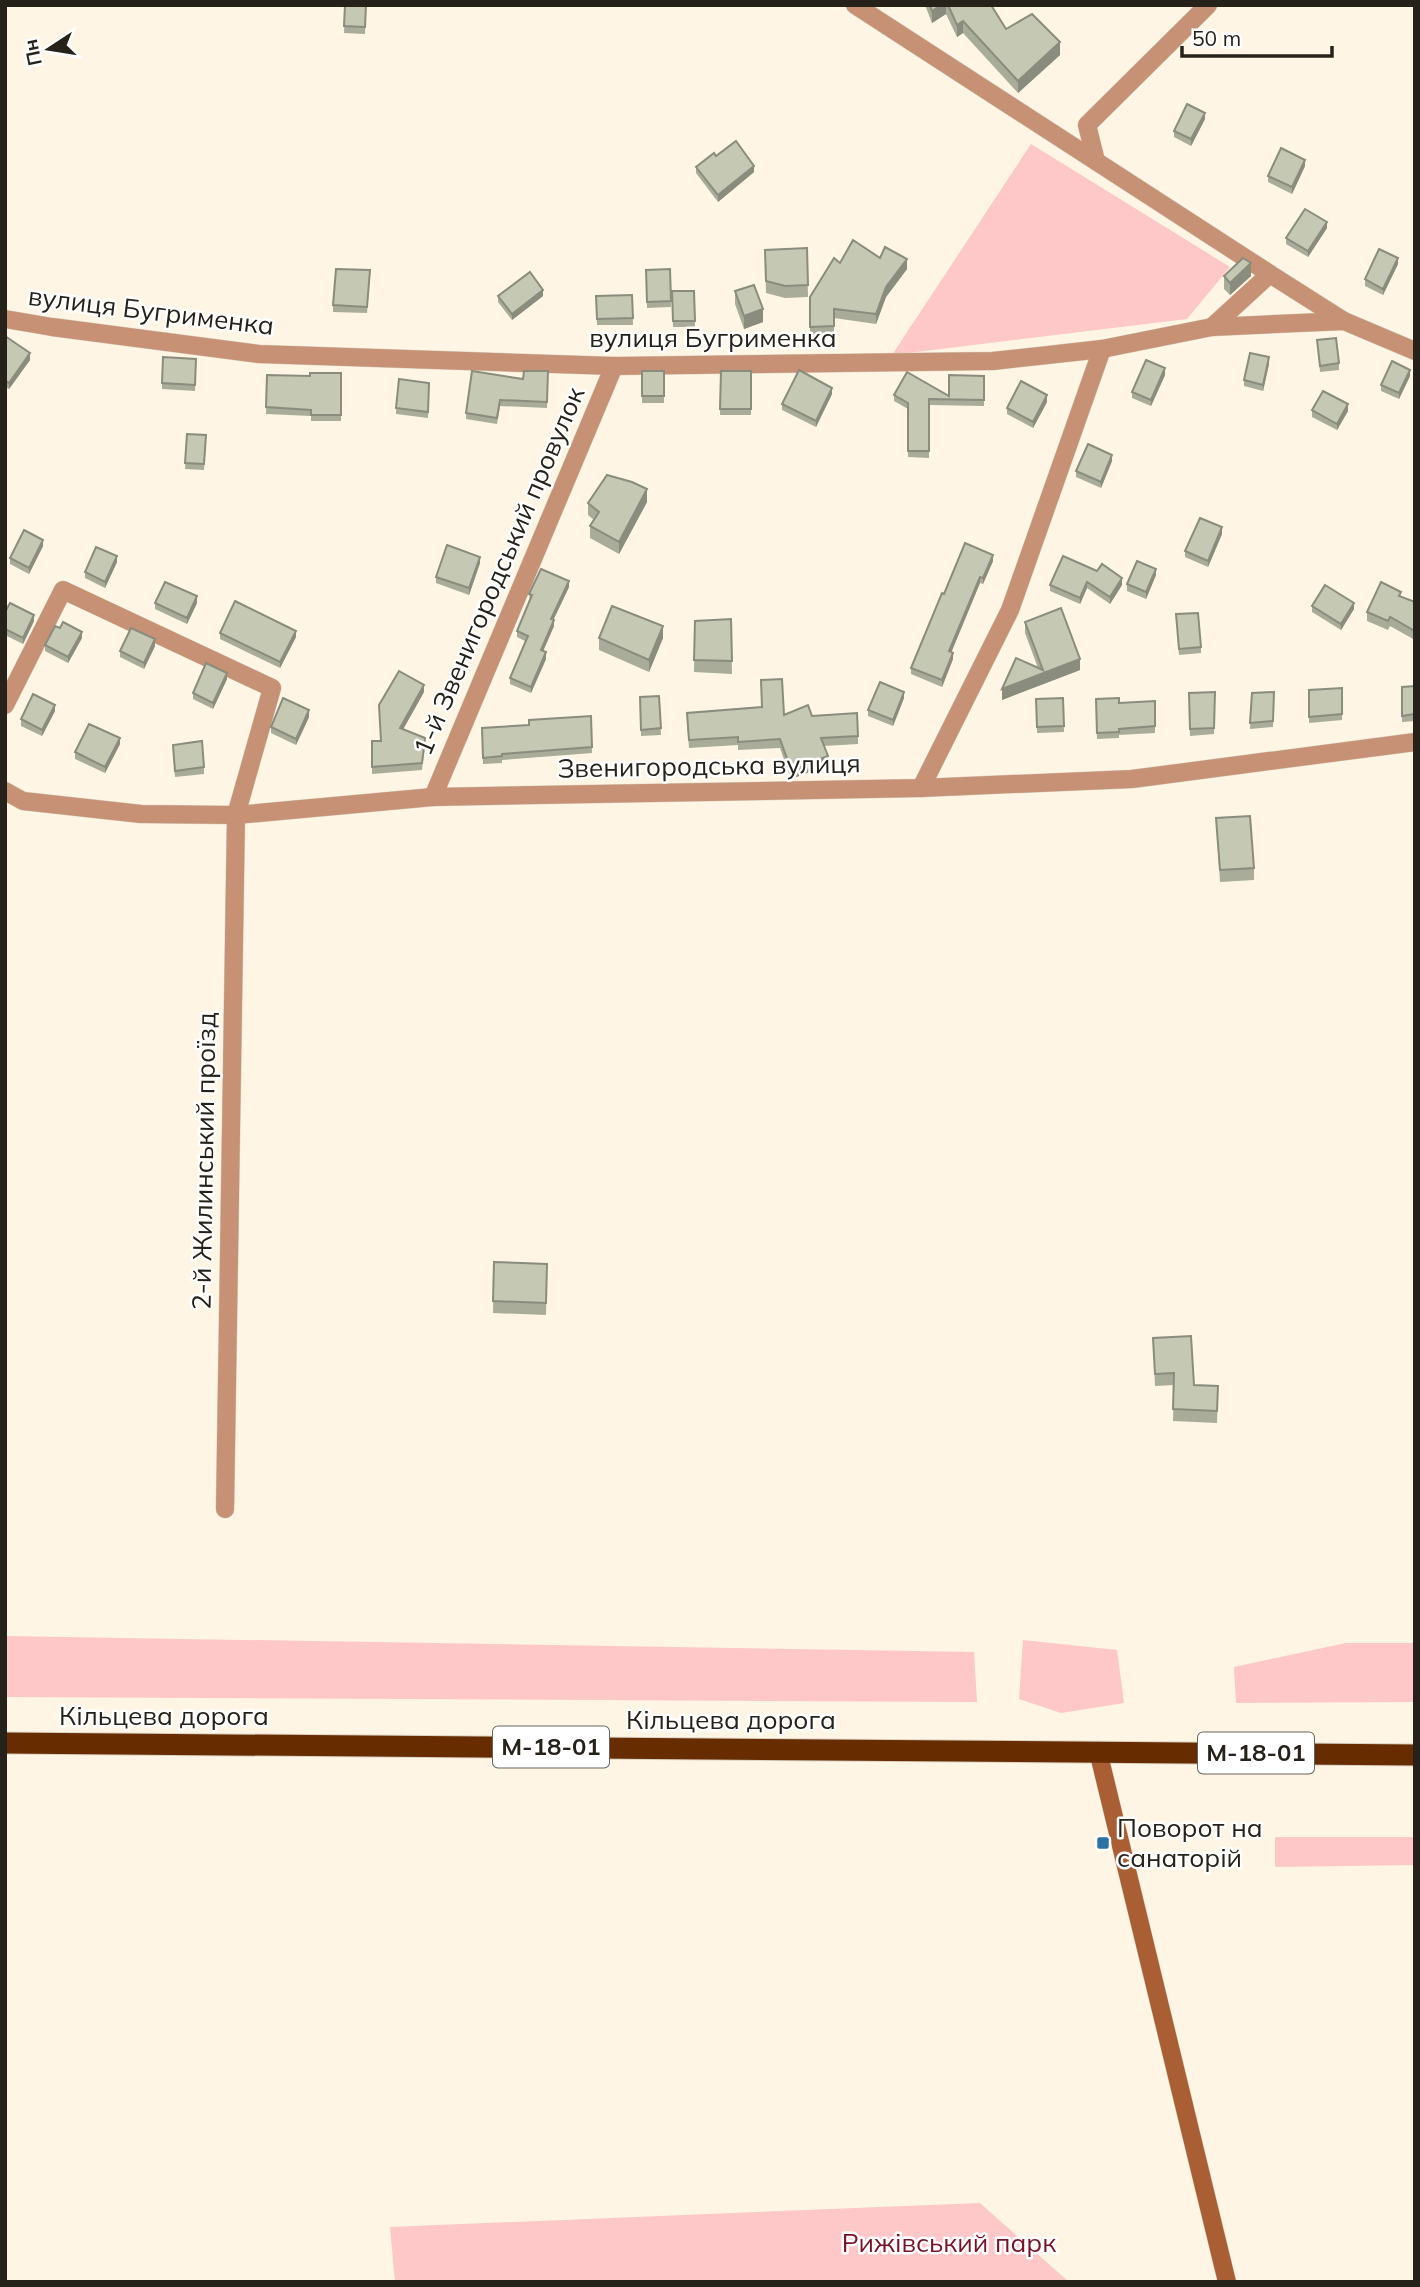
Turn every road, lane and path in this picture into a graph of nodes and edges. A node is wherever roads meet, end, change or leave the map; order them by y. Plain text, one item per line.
1 (855, 5) edge
2 (1208, 5) edge
3 (1096, 161) junction
4 (1270, 274) junction
5 (5, 319) edge
6 (1343, 321) junction
7 (1212, 327) junction
8 (1102, 349) junction
9 (1415, 351) edge
10 (614, 366) junction
11 (5, 705) edge
12 (1415, 742) edge
13 (921, 789) junction
14 (5, 791) edge
15 (433, 797) junction
16 (236, 815) junction
17 (225, 1509) dead end
18 (5, 1743) edge
19 (1098, 1751) junction
20 (1415, 1755) edge
21 (1227, 2282) edge

1 - 3 street
2 - 3 street
3 - 4 street
4 - 6 street
4 - 7 street
5 - 10 street, вулиця Бугрименка
6 - 7 street, вулиця Бугрименка
6 - 9 street, вулиця Бугрименка
7 - 8 street, вулиця Бугрименка
8 - 10 street, вулиця Бугрименка
8 - 13 street
10 - 15 street, 1-й Звенигородський провулок
11 - 16 street, 2-й Жилинський проїзд
12 - 13 street, Звенигородська вулиця
13 - 15 street, Звенигородська вулиця
14 - 16 street, Звенигородська вулиця
15 - 16 street, Звенигородська вулиця
16 - 17 street, 2-й Жилинський проїзд
18 - 19 highway, Кільцева дорога / М-18-01
19 - 20 highway, Кільцева дорога / М-18-01
19 - 21 street

